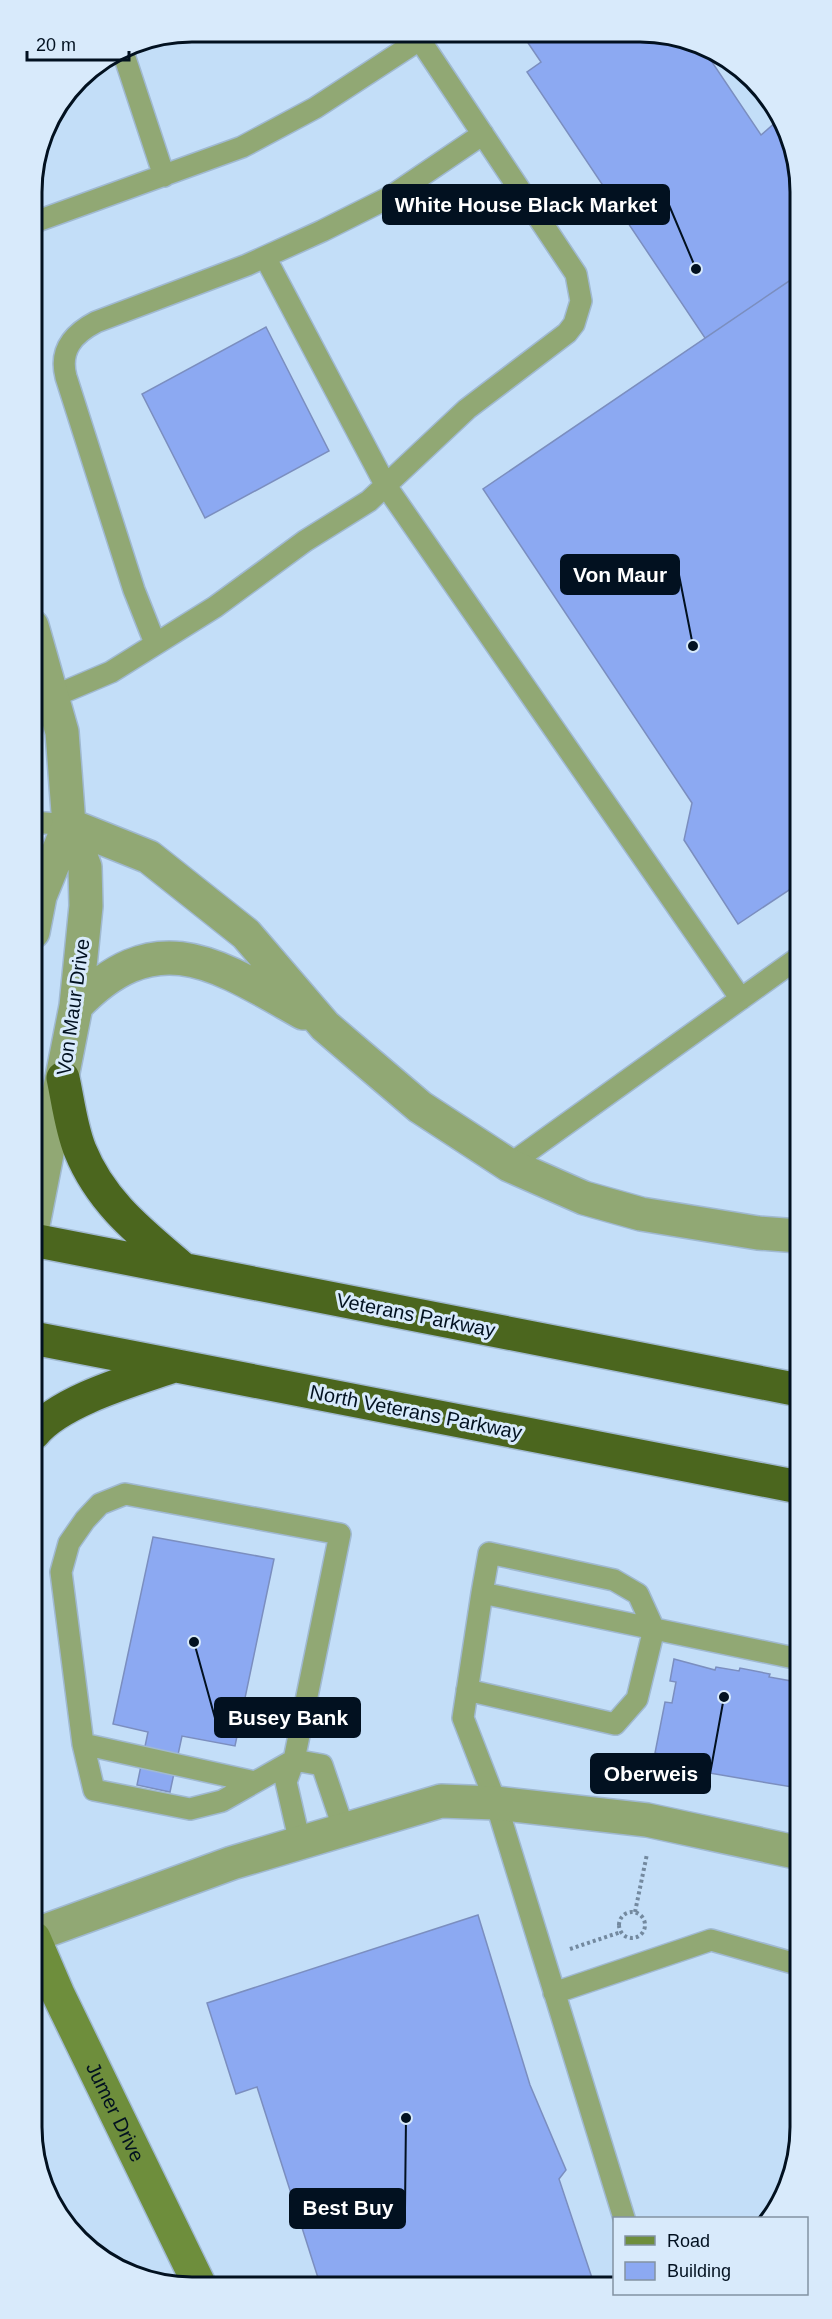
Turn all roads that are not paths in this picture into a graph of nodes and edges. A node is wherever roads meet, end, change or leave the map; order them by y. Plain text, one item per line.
1 (417, 42) edge
2 (428, 42) edge
3 (125, 57) edge
4 (483, 134) junction
5 (164, 176) junction
6 (42, 219) edge
7 (265, 257) junction
8 (386, 486) junction
9 (156, 643) junction
10 (42, 660) edge
11 (52, 697) junction
12 (42, 823) edge
13 (69, 825) junction
14 (42, 891) edge
15 (790, 964) edge
16 (741, 999) junction
17 (76, 1006) junction
18 (325, 1026) junction
19 (63, 1078) junction
20 (509, 1165) junction
21 (42, 1181) edge
22 (790, 1235) edge
23 (42, 1241) edge
24 (182, 1269) junction
25 (42, 1340) edge
26 (177, 1365) junction
27 (790, 1388) edge
28 (42, 1427) edge
29 (790, 1485) edge
30 (482, 1593) junction
31 (654, 1629) junction
32 (790, 1657) edge
33 (468, 1690) junction
34 (83, 1744) junction
35 (294, 1760) junction
36 (255, 1782) junction
37 (496, 1803) junction
38 (344, 1830) junction
39 (300, 1843) junction
40 (790, 1851) edge
41 (42, 1934) edge
42 (42, 1956) edge
43 (790, 1962) edge
44 (554, 1993) junction
45 (624, 2217) edge
46 (196, 2277) edge

1 - 5 lane
2 - 4 lane
3 - 5 lane
4 - 7 lane
4 - 8 lane
5 - 6 lane
7 - 8 lane
7 - 9 lane
8 - 9 lane
8 - 16 lane
9 - 11 lane
10 - 11 street, Von Maur Drive
11 - 13 street, Von Maur Drive
12 - 13 lane
13 - 14 street, Von Maur Drive
13 - 17 street, Von Maur Drive
13 - 18 street
15 - 16 lane
16 - 20 lane
17 - 18 street
17 - 19 street, Von Maur Drive
18 - 20 street
19 - 21 street, Von Maur Drive
19 - 24 highway
20 - 22 street
23 - 24 highway, Veterans Parkway
24 - 27 highway, Veterans Parkway
25 - 26 highway, North Veterans Parkway
26 - 28 highway
26 - 29 highway, North Veterans Parkway
30 - 31 lane
30 - 31 lane
30 - 33 lane
31 - 32 lane
31 - 33 lane
33 - 37 lane
34 - 35 lane
34 - 36 lane
34 - 36 lane
35 - 36 lane
35 - 38 lane
35 - 39 lane
37 - 38 street
37 - 40 street
37 - 44 lane
38 - 39 street
39 - 41 street
42 - 46 street, Jumer Drive
43 - 44 lane
44 - 45 lane

